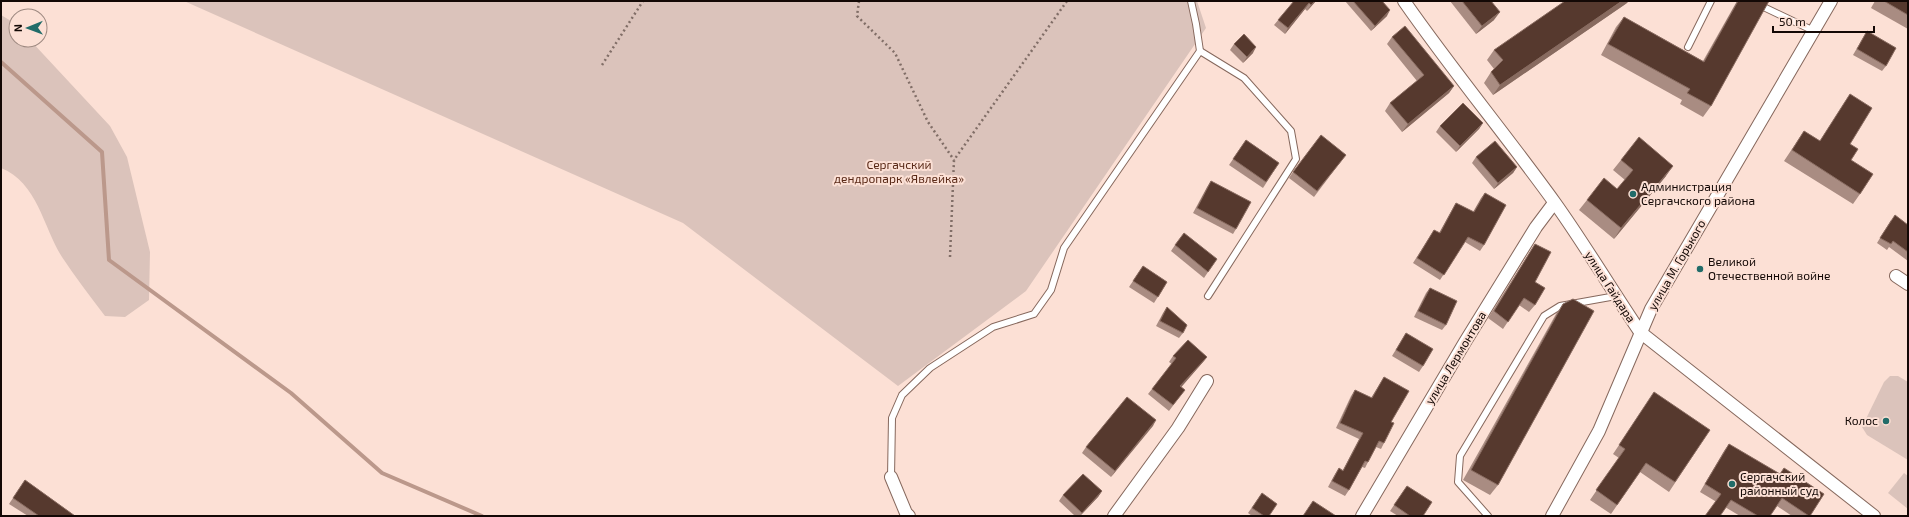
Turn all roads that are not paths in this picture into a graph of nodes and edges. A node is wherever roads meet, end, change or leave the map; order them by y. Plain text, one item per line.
1 (1191, 1) edge
2 (1404, 1) edge
3 (1711, 1) edge
4 (1751, 1) edge
5 (1831, 1) edge
6 (1814, 31) junction
7 (1688, 47) dead end
8 (1200, 51) junction
9 (1554, 202) junction
10 (1896, 276) dead end
11 (1908, 284) edge
12 (1208, 296) dead end
13 (1616, 296) junction
14 (1640, 332) junction
15 (1207, 381) dead end
16 (891, 477) joint
17 (909, 516) edge
18 (1114, 516) edge
19 (1362, 516) edge
20 (1488, 516) edge
21 (1552, 516) edge
22 (1874, 516) edge

1 - 8 lane
2 - 9 street, улица Гайдара
3 - 7 lane
4 - 6 lane
5 - 6 street, улица М. Горького
6 - 14 street, улица М. Горького
8 - 12 lane
8 - 16 lane
9 - 13 street, улица Гайдара
9 - 19 street, улица Лермонтова
10 - 11 street
13 - 14 street, улица Гайдара
13 - 20 lane
14 - 21 street, улица М. Горького
14 - 22 street, улица Гайдара
15 - 18 street
16 - 17 street

